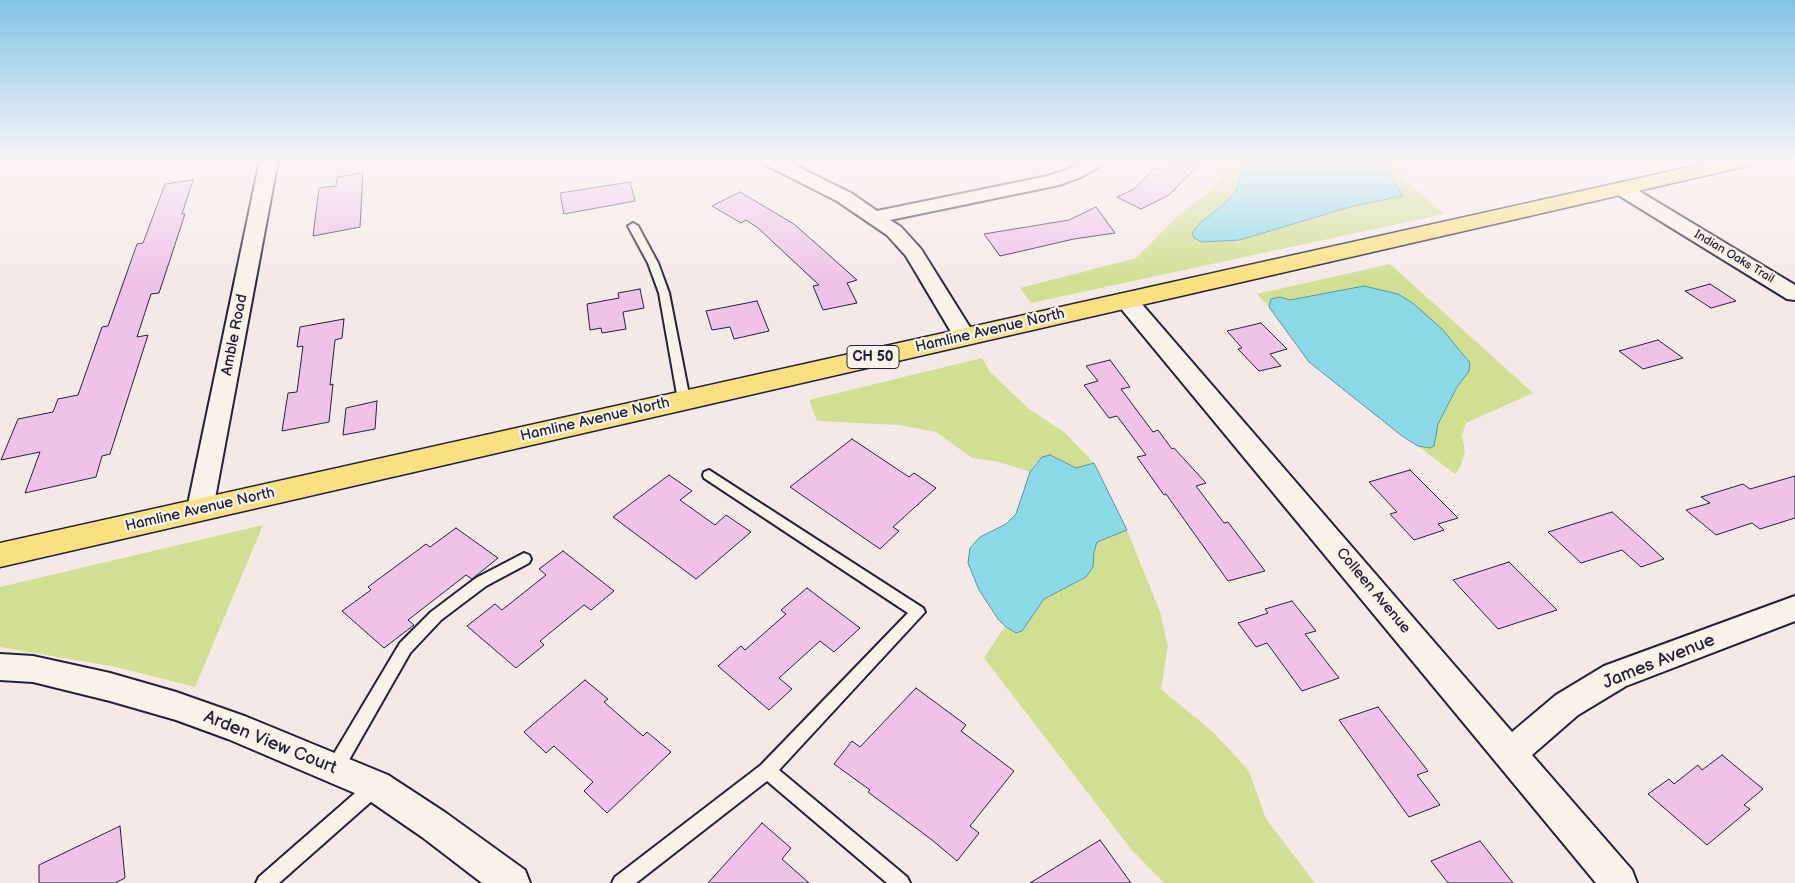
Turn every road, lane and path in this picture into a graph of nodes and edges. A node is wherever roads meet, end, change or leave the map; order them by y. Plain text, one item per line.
1 (261, 201) edge
2 (851, 201) edge
3 (953, 201) edge
4 (1567, 201) edge
5 (1642, 201) edge
6 (875, 217) junction
7 (633, 226) dead end
8 (1795, 294) edge
9 (1126, 300) junction
10 (965, 337) junction
11 (684, 400) junction
12 (709, 475) dead end
13 (200, 510) junction
14 (0, 555) edge
15 (524, 558) dead end
16 (1795, 608) edge
17 (0, 667) edge
18 (1510, 754) junction
19 (335, 768) junction
20 (767, 771) junction
21 (376, 786) junction
22 (265, 883) edge
23 (512, 883) edge
24 (621, 883) edge
25 (901, 883) edge
26 (1620, 883) edge

1 - 13 street, Amble Road
2 - 6 street
3 - 6 street
4 - 9 main road, Hamline Avenue North / CH 50
5 - 8 street, Indian Oaks Trail
6 - 10 street
7 - 11 lane
9 - 10 main road, Hamline Avenue North / CH 50
9 - 18 street, Colleen Avenue
10 - 11 main road, Hamline Avenue North / CH 50
11 - 13 main road, Hamline Avenue North / CH 50
12 - 20 lane
13 - 14 main road, Hamline Avenue North / CH 50
15 - 19 lane
16 - 18 street, James Avenue
17 - 19 street, Arden View Court
18 - 26 street, Colleen Avenue
19 - 21 street, Arden View Court
20 - 24 lane
20 - 25 lane
21 - 22 lane
21 - 23 street, Arden View Court

